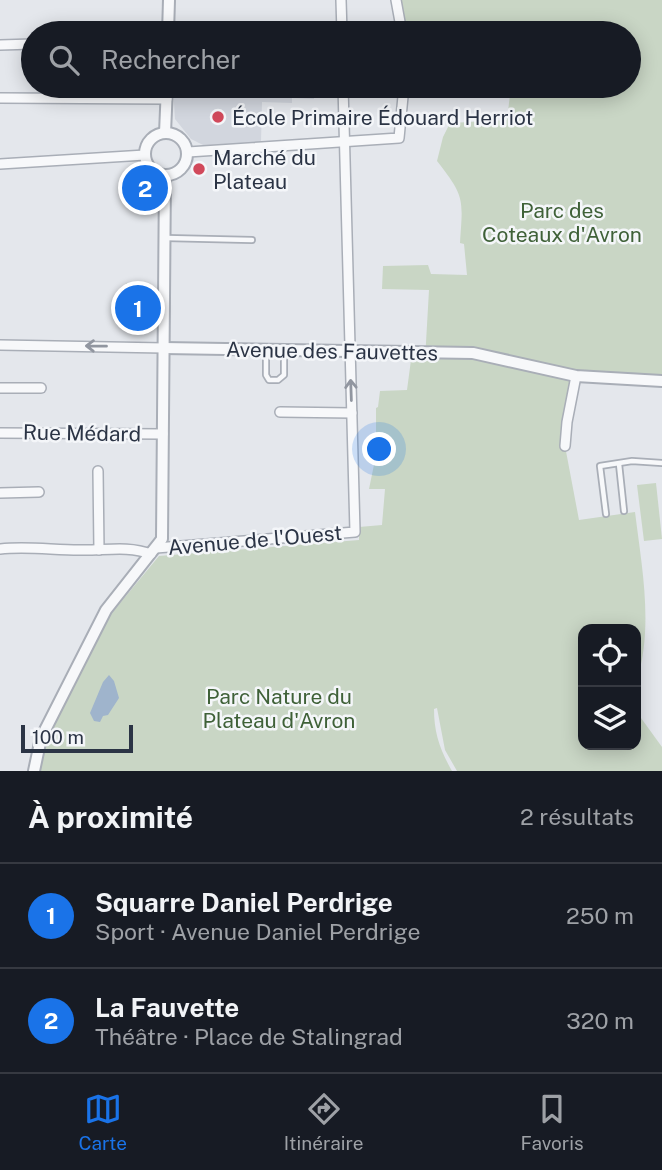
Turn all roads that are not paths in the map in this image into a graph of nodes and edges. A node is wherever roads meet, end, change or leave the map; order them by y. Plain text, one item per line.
1 (169, 0) edge
2 (341, 0) edge
3 (396, 0) edge
4 (168, 21) edge
5 (342, 21) edge
6 (400, 21) edge
7 (21, 44) edge
8 (0, 45) edge
9 (0, 98) edge
10 (342, 98) edge
11 (403, 98) edge
12 (167, 99) joint
13 (165, 133) junction
14 (340, 141) junction
15 (188, 152) junction
16 (145, 155) junction
17 (0, 164) edge
18 (165, 176) junction
19 (166, 238) junction
20 (252, 240) dead end
21 (0, 345) edge
22 (164, 348) junction
23 (266, 350) junction
24 (284, 350) junction
25 (350, 351) junction
26 (576, 376) junction
27 (662, 381) edge
28 (0, 388) edge
29 (41, 388) dead end
30 (280, 412) dead end
31 (352, 413) junction
32 (0, 433) edge
33 (163, 434) junction
34 (565, 446) dead end
35 (619, 463) junction
36 (662, 463) edge
37 (98, 471) dead end
38 (39, 492) dead end
39 (0, 493) edge
40 (624, 511) dead end
41 (606, 514) dead end
42 (0, 549) edge
43 (99, 550) junction
44 (153, 551) junction
45 (34, 771) edge

1 - 4 street
2 - 5 street
3 - 6 street
7 - 8 street
9 - 12 street
10 - 14 street
11 - 14 street
12 - 13 street
13 - 15 street
13 - 16 street
14 - 15 street
14 - 25 street
15 - 18 street
16 - 17 street
16 - 18 street
18 - 19 street
19 - 20 lane
19 - 22 street
22 -> 21 street, Avenue des Fauvettes
22 - 23 street, Avenue des Fauvettes
22 - 33 street
23 - 24 street, Avenue des Fauvettes
23 - 24 lane
24 - 25 street, Avenue des Fauvettes
25 - 26 street, Avenue des Fauvettes
31 -> 25 street
26 - 27 street, Avenue des Fauvettes
26 - 34 street
28 - 29 street
30 - 31 street
31 - 44 street, Avenue de l'Ouest
32 - 33 street, Rue Médard
33 - 44 street
35 - 36 lane
35 - 40 lane
35 - 41 lane
37 - 43 street
38 - 39 street
42 - 43 street, Avenue de l'Ouest
43 - 44 street, Avenue de l'Ouest
44 - 45 street

